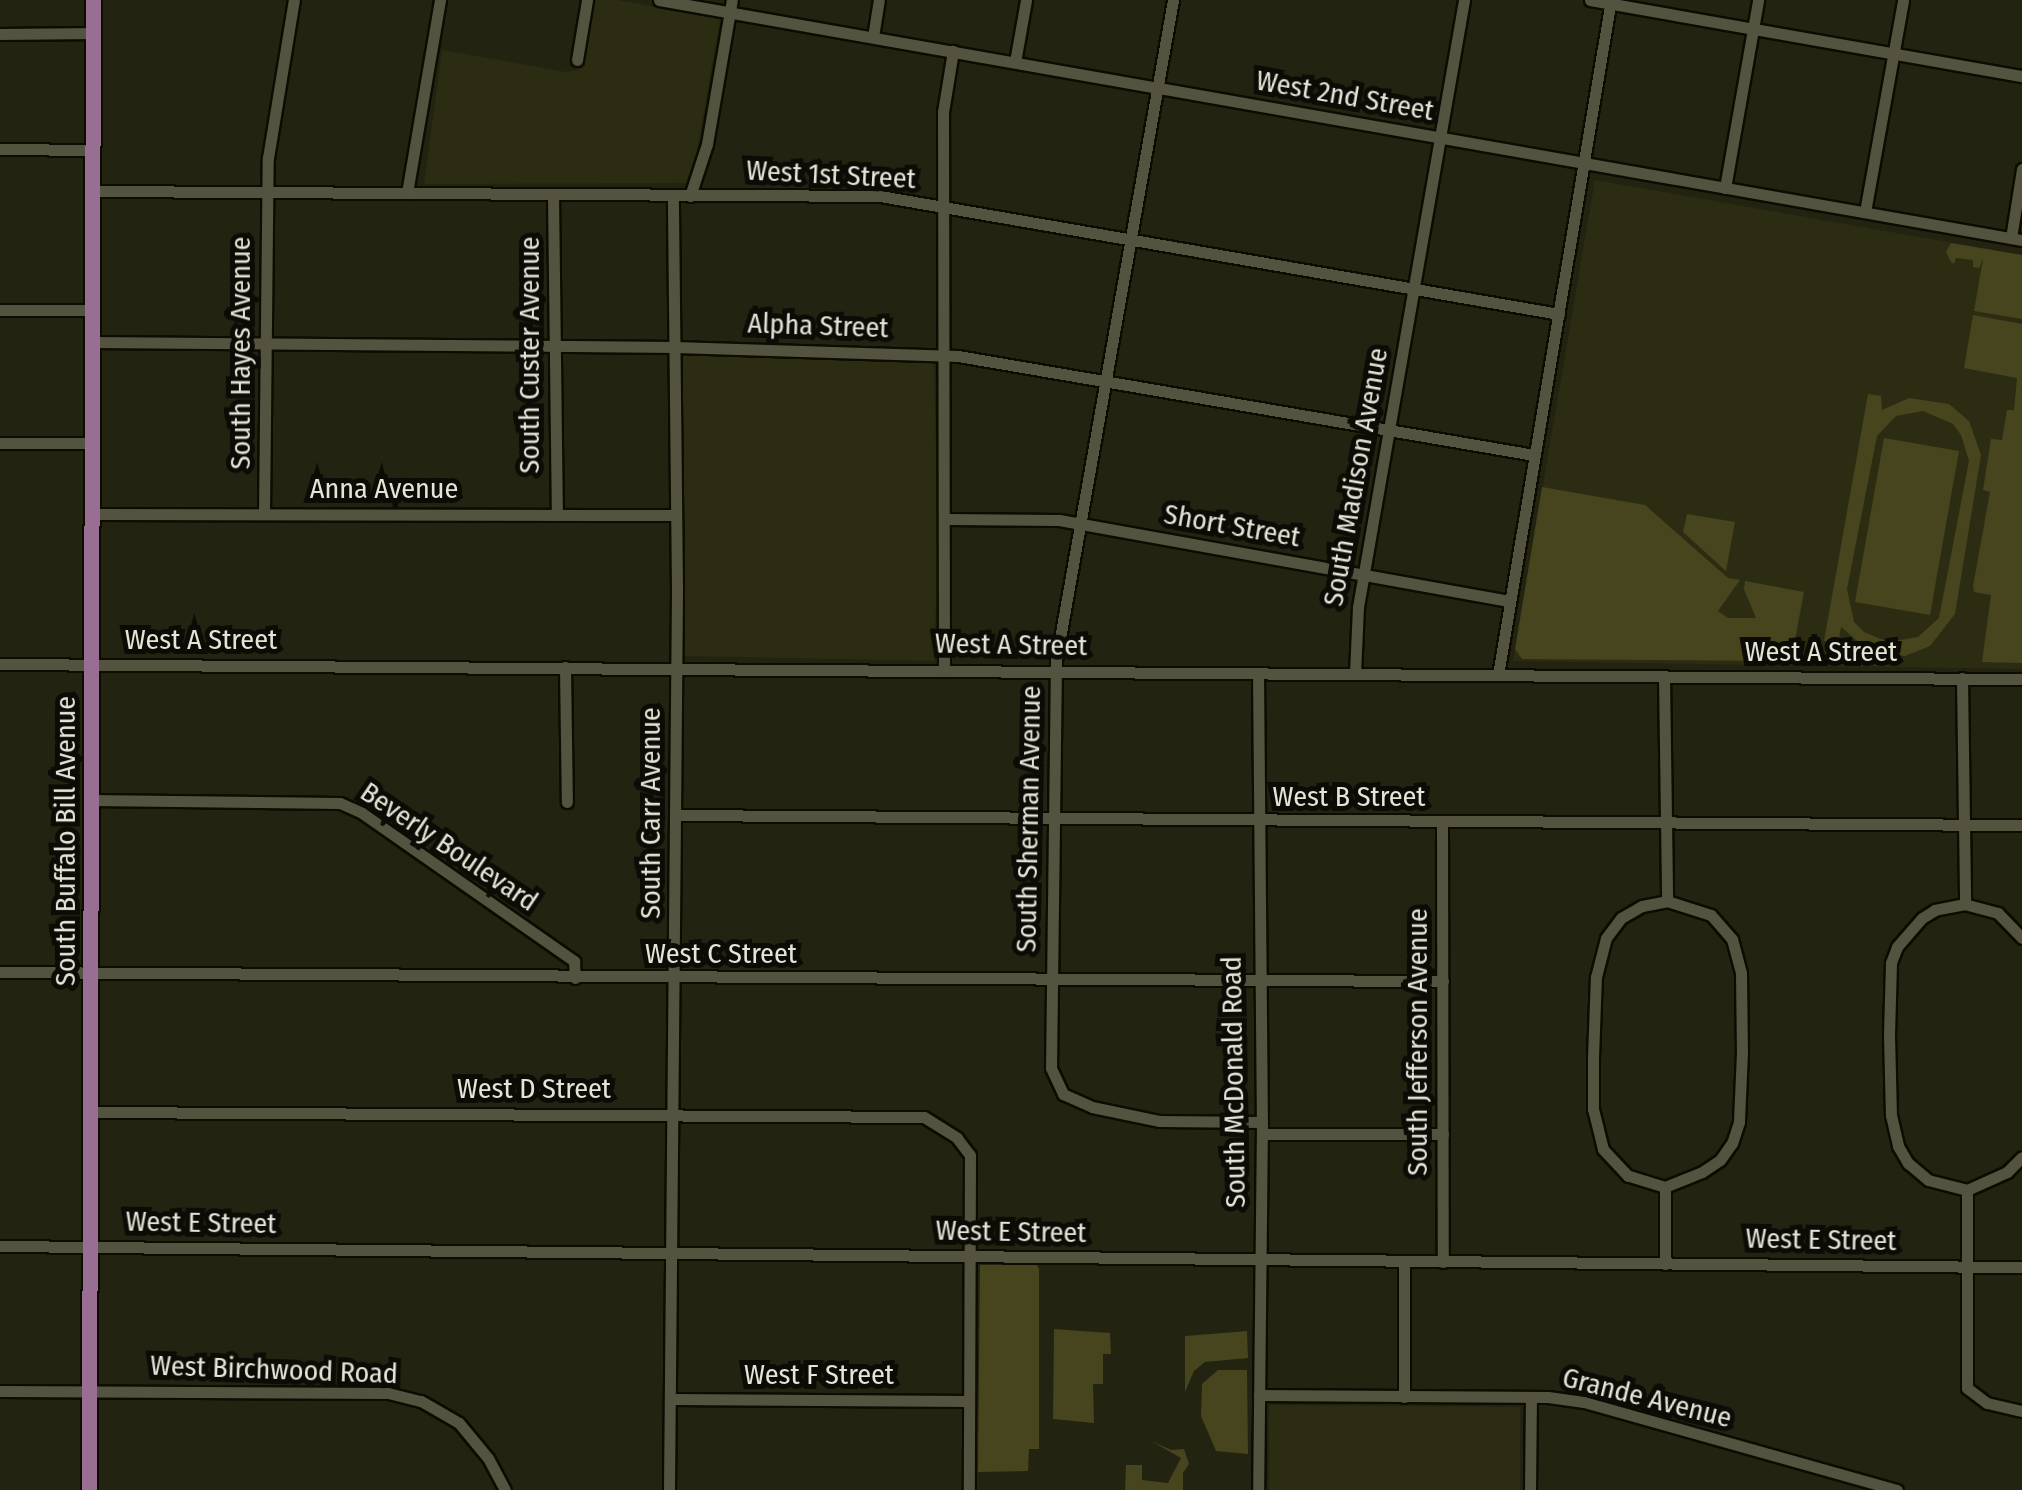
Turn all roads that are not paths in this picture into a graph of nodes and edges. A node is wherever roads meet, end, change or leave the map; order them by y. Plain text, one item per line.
1 (92, 0) edge
2 (294, 0) edge
3 (440, 0) edge
4 (587, 0) edge
5 (659, 0) edge
6 (879, 0) edge
7 (1026, 0) edge
8 (1173, 0) edge
9 (1464, 0) edge
10 (1590, 0) edge
11 (1758, 0) edge
12 (1903, 0) edge
13 (1611, 2) edge
14 (731, 6) edge
15 (1753, 29) junction
16 (92, 33) junction
17 (0, 34) edge
18 (872, 37) junction
19 (953, 51) junction
20 (1894, 54) junction
21 (577, 60) dead end
22 (1015, 62) junction
23 (2022, 76) edge
24 (1158, 88) junction
25 (1440, 138) junction
26 (0, 149) edge
27 (92, 150) junction
28 (1584, 164) junction
29 (2022, 169) edge
30 (1725, 188) junction
31 (92, 191) junction
32 (266, 192) junction
33 (408, 193) junction
34 (553, 195) junction
35 (673, 196) junction
36 (690, 196) junction
37 (944, 206) junction
38 (1865, 212) junction
39 (2016, 238) edge
40 (1130, 240) junction
41 (1414, 289) junction
42 (0, 310) edge
43 (92, 310) junction
44 (1559, 314) junction
45 (92, 342) junction
46 (267, 344) junction
47 (554, 346) junction
48 (674, 347) junction
49 (945, 355) junction
50 (1106, 381) junction
51 (1390, 430) junction
52 (0, 443) edge
53 (92, 443) junction
54 (1534, 455) junction
55 (92, 514) junction
56 (264, 514) junction
57 (676, 514) junction
58 (556, 515) junction
59 (946, 518) junction
60 (1080, 524) junction
61 (1365, 575) junction
62 (1508, 601) junction
63 (0, 664) edge
64 (91, 664) junction
65 (565, 667) junction
66 (676, 667) junction
67 (944, 669) junction
68 (1056, 670) junction
69 (1258, 673) junction
70 (1355, 673) junction
71 (1498, 675) junction
72 (1664, 676) junction
73 (1962, 678) junction
74 (2022, 679) edge
75 (91, 800) junction
76 (566, 802) dead end
77 (676, 815) junction
78 (1054, 818) junction
79 (1256, 821) junction
80 (1442, 822) junction
81 (1666, 822) junction
82 (2022, 825) edge
83 (1964, 826) junction
84 (1668, 901) junction
85 (1965, 904) junction
86 (2022, 938) edge
87 (0, 972) edge
88 (91, 972) junction
89 (575, 978) junction
90 (675, 978) junction
91 (1053, 981) junction
92 (1443, 981) junction
93 (1259, 982) junction
94 (90, 1112) junction
95 (673, 1115) junction
96 (1262, 1128) junction
97 (1443, 1134) junction
98 (2022, 1157) edge
99 (1665, 1187) junction
100 (1967, 1190) junction
101 (0, 1246) edge
102 (90, 1246) junction
103 (672, 1253) junction
104 (968, 1256) junction
105 (1261, 1260) junction
106 (1404, 1261) junction
107 (1443, 1262) junction
108 (1666, 1264) junction
109 (1966, 1266) junction
110 (2022, 1267) edge
111 (0, 1391) edge
112 (89, 1391) junction
113 (1259, 1395) junction
114 (1404, 1397) junction
115 (1531, 1398) junction
116 (670, 1400) junction
117 (968, 1401) junction
118 (2022, 1410) edge
119 (1880, 1488) edge
120 (89, 1490) edge
121 (505, 1490) edge
122 (669, 1490) edge
123 (969, 1490) edge
124 (1258, 1490) edge
125 (1530, 1490) edge
126 (1897, 1490) edge

1 - 16 main road, South Buffalo Bill Avenue
2 - 32 street, South Hayes Avenue
3 - 33 street
4 - 21 street
5 - 14 street, West 2nd Street
6 - 18 street
7 - 22 street
8 - 24 street, South Sherman Avenue
9 - 25 street, South Madison Avenue
10 - 13 street
11 - 15 street
12 - 20 street
13 - 15 street
13 - 28 street
14 - 18 street, West 2nd Street
14 - 36 street
15 - 20 street
15 - 30 street
16 - 17 street
16 - 27 main road, South Buffalo Bill Avenue
18 - 19 street, West 2nd Street
19 - 22 street, West 2nd Street
19 - 37 street
20 - 23 street
20 - 38 street
22 - 24 street, West 2nd Street
24 - 25 street, West 2nd Street
24 - 40 street, South Sherman Avenue
25 - 28 street, West 2nd Street
25 - 41 street, South Madison Avenue
26 - 27 street
27 - 31 main road, South Buffalo Bill Avenue
28 - 30 street, West 2nd Street
28 - 44 street
29 - 39 street
30 - 38 street, West 2nd Street
31 - 32 street, West 1st Street
31 - 43 main road, South Buffalo Bill Avenue
32 - 33 street, West 1st Street
32 - 46 street, South Hayes Avenue
33 - 34 street, West 1st Street
34 - 35 street, West 1st Street
34 - 47 street, South Custer Avenue
35 - 36 street, West 1st Street
35 - 48 street, South Carr Avenue
36 - 37 street, West 1st Street
37 - 40 street, West 1st Street
37 - 49 street
38 - 39 street, West 2nd Street
40 - 41 street, West 1st Street
40 - 50 street, South Sherman Avenue
41 - 44 street, West 1st Street
41 - 51 street, South Madison Avenue
42 - 43 street
43 - 45 main road, South Buffalo Bill Avenue
44 - 54 street
45 - 46 street, Alpha Street
45 - 53 main road, South Buffalo Bill Avenue
46 - 47 street, Alpha Street
46 - 56 street, South Hayes Avenue
47 - 48 street, Alpha Street
47 - 58 street, South Custer Avenue
48 - 49 street, Alpha Street
48 - 57 street, South Carr Avenue
49 - 50 street, Alpha Street
49 - 59 street
50 - 51 street, Alpha Street
50 - 60 street, South Sherman Avenue
51 - 54 street, Alpha Street
51 - 61 street, South Madison Avenue
52 - 53 street
53 - 55 main road, South Buffalo Bill Avenue
54 - 62 street
55 - 56 street, Anna Avenue
55 - 64 main road, South Buffalo Bill Avenue
56 - 58 street, Anna Avenue
57 - 58 street, Anna Avenue
57 - 66 street, South Carr Avenue
59 - 60 street, Short Street
59 - 67 street
60 - 61 street, Short Street
60 - 68 street, South Sherman Avenue
61 - 62 street, Short Street
61 - 70 street, South Madison Avenue
62 - 71 street
63 - 64 street, West A Street
64 - 65 street, West A Street
64 - 75 main road, South Buffalo Bill Avenue
65 - 66 street, West A Street
65 - 76 street
66 - 67 street, West A Street
66 - 77 street, South Carr Avenue
67 - 68 street, West A Street
68 - 69 street, West A Street
68 - 78 street, South Sherman Avenue
69 - 70 street, West A Street
69 - 79 street, South McDonald Road
70 - 71 street, West A Street
71 - 72 street, West A Street
72 - 73 street, West A Street
72 - 81 street
73 - 74 street, West A Street
73 - 83 street
75 - 88 main road, South Buffalo Bill Avenue
75 - 89 street, Beverly Boulevard
77 - 78 street, West B Street
77 - 90 street, South Carr Avenue
78 - 79 street, West B Street
78 - 91 street, South Sherman Avenue
79 - 80 street, West B Street
79 - 93 street, South McDonald Road
80 - 81 street, West B Street
80 - 92 street, South Jefferson Avenue
81 - 83 street, West B Street
81 - 84 street
82 - 83 street, West B Street
83 - 85 street
84 - 99 street
84 - 99 street
85 - 86 street
85 - 100 street
87 - 88 street, West C Street
88 - 89 street, West C Street
88 - 94 main road, South Buffalo Bill Avenue
89 - 90 street, West C Street
90 - 91 street, West C Street
90 - 95 street, South Carr Avenue
91 - 93 street, West C Street
91 - 96 street, South Sherman Avenue
92 - 93 street, West C Street
92 - 97 street, South Jefferson Avenue
93 - 96 street, South McDonald Road
94 - 95 street, West D Street
94 - 102 main road, South Buffalo Bill Avenue
95 - 103 street, South Carr Avenue
95 - 104 street, West D Street
96 - 97 street
96 - 105 street, South McDonald Road
97 - 107 street, South Jefferson Avenue
98 - 100 street
99 - 108 street
100 - 109 street
101 - 102 street, West E Street
102 - 103 street, West E Street
102 - 112 main road, South Buffalo Bill Avenue
103 - 104 street, West E Street
103 - 116 street, South Carr Avenue
104 - 105 street, West E Street
104 - 117 street
105 - 106 street, West E Street
105 - 113 street, South McDonald Road
106 - 107 street, West E Street
106 - 114 street
107 - 108 street, West E Street
108 - 109 street, West E Street
109 - 110 street, West E Street
109 - 118 street
111 - 112 street, West Birchwood Road
112 - 120 main road, South Buffalo Bill Avenue
112 - 121 street, West Birchwood Road
113 - 114 street, Grande Avenue
113 - 124 street, South McDonald Road
114 - 115 street, Grande Avenue
115 - 119 street, Grande Avenue
115 - 125 street
116 - 117 street, West F Street
116 - 122 street, South Carr Avenue
117 - 123 street
119 - 126 street, Grande Avenue

